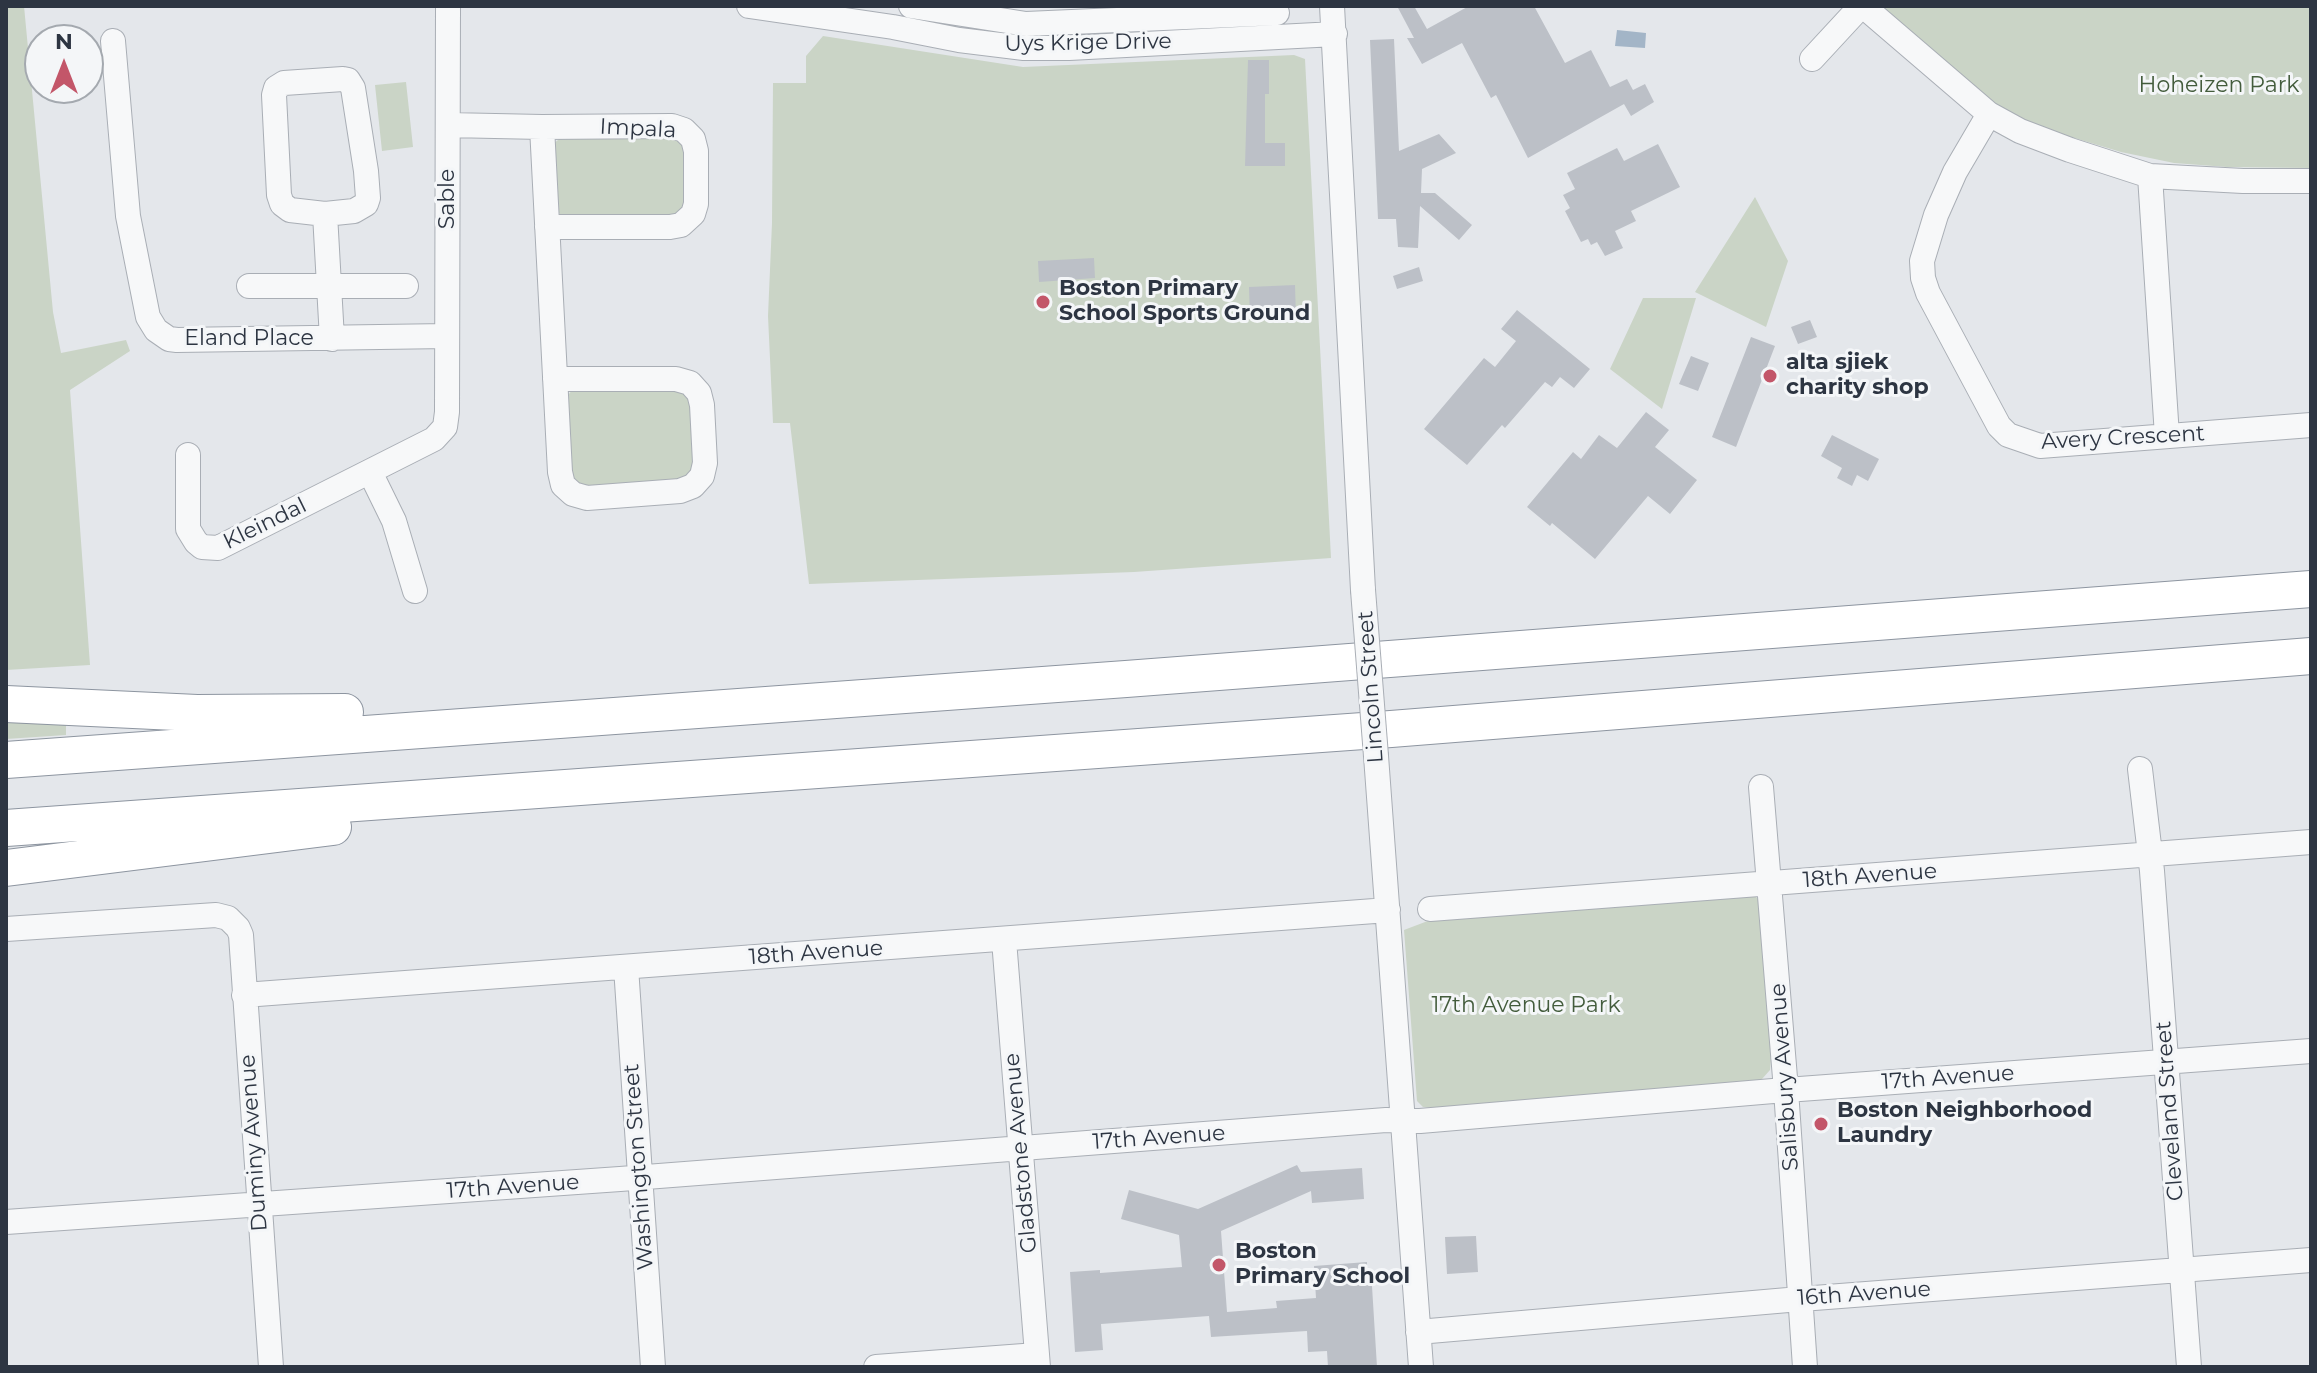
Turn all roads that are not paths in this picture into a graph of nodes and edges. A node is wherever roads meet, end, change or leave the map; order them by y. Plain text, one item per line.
1 (448, 6) edge
2 (749, 6) edge
3 (911, 6) edge
4 (1332, 6) edge
5 (1862, 6) edge
6 (1277, 13) dead end
7 (1335, 34) junction
8 (113, 41) dead end
9 (1812, 59) dead end
10 (1989, 114) junction
11 (448, 125) junction
12 (542, 127) junction
13 (2150, 176) junction
14 (2311, 181) edge
15 (325, 214) junction
16 (547, 227) junction
17 (249, 286) dead end
18 (329, 286) junction
19 (406, 286) dead end
20 (447, 336) junction
21 (332, 339) junction
22 (555, 379) junction
23 (447, 392) joint
24 (2311, 425) edge
25 (2167, 436) junction
26 (188, 455) dead end
27 (370, 472) junction
28 (2311, 589) edge
29 (415, 591) dead end
30 (2311, 656) edge
31 (6, 704) edge
32 (534, 722) junction
33 (6, 760) edge
34 (2140, 769) dead end
35 (639, 781) junction
36 (1761, 787) dead end
37 (6, 828) edge
38 (2311, 842) edge
39 (2150, 855) junction
40 (6, 868) edge
41 (1769, 883) junction
42 (1430, 909) dead end
43 (1388, 910) junction
44 (6, 929) edge
45 (1004, 940) junction
46 (626, 967) junction
47 (244, 995) junction
48 (2311, 1051) edge
49 (2167, 1061) junction
50 (1786, 1090) junction
51 (1404, 1121) junction
52 (1021, 1148) junction
53 (639, 1178) junction
54 (258, 1205) junction
55 (6, 1222) edge
56 (2311, 1260) edge
57 (2182, 1270) junction
58 (1800, 1299) junction
59 (1418, 1332) junction
60 (1037, 1361) edge
61 (271, 1367) edge
62 (653, 1367) edge
63 (876, 1367) edge
64 (1421, 1367) edge
65 (1805, 1367) edge
66 (2189, 1367) edge

1 - 11 street, Sable
2 - 7 street, Uys Krige Drive
3 - 6 street
4 - 7 street, Lincoln Street
5 - 9 street
5 - 10 street
7 - 43 street, Lincoln Street, bridge
8 - 21 street, Eland Place
10 - 13 street
10 - 25 street, Avery Crescent
11 - 12 street, Impala
11 - 20 street, Sable
12 - 16 street
12 - 16 street, Impala
13 - 14 street
13 - 25 street
15 - 15 street
15 - 18 street
16 - 22 street
17 - 18 street
18 - 19 street
18 - 21 street
20 - 21 street, Eland Place
20 - 23 street, Sable
22 - 22 street
23 - 27 street, Kleindal
24 - 25 street, Avery Crescent
26 - 27 street, Kleindal
27 - 29 street
28 - 32 highway
30 - 35 highway
31 - 32 highway
32 - 33 highway
34 - 39 street, Cleveland Street
35 - 37 highway
35 - 40 highway
36 - 41 street, Salisbury Avenue
38 - 39 street, 18th Avenue
39 - 41 street, 18th Avenue
39 - 49 street, Cleveland Street
41 - 42 street, 18th Avenue
41 - 50 street, Salisbury Avenue
43 - 45 street, 18th Avenue
43 - 51 street, Lincoln Street
44 - 47 street, Duminy Avenue
45 - 46 street, 18th Avenue
45 - 52 street, Gladstone Avenue
46 - 47 street, 18th Avenue
46 - 53 street, Washington Street
47 - 54 street, Duminy Avenue
48 - 49 street, 17th Avenue
49 - 50 street, 17th Avenue
49 - 57 street, Cleveland Street
50 - 51 street, 17th Avenue
50 - 58 street, Salisbury Avenue
51 - 52 street, 17th Avenue
51 - 59 street, Lincoln Street
52 - 53 street, 17th Avenue
52 - 60 street, Gladstone Avenue
53 - 54 street, 17th Avenue
53 - 62 street, Washington Street
54 - 55 street, 17th Avenue
54 - 61 street, Duminy Avenue
56 - 57 street, 16th Avenue
57 - 58 street, 16th Avenue
57 - 66 street, Cleveland Street
58 - 59 street, 16th Avenue
58 - 65 street, Salisbury Avenue
59 - 64 street, Lincoln Street
60 - 63 street

